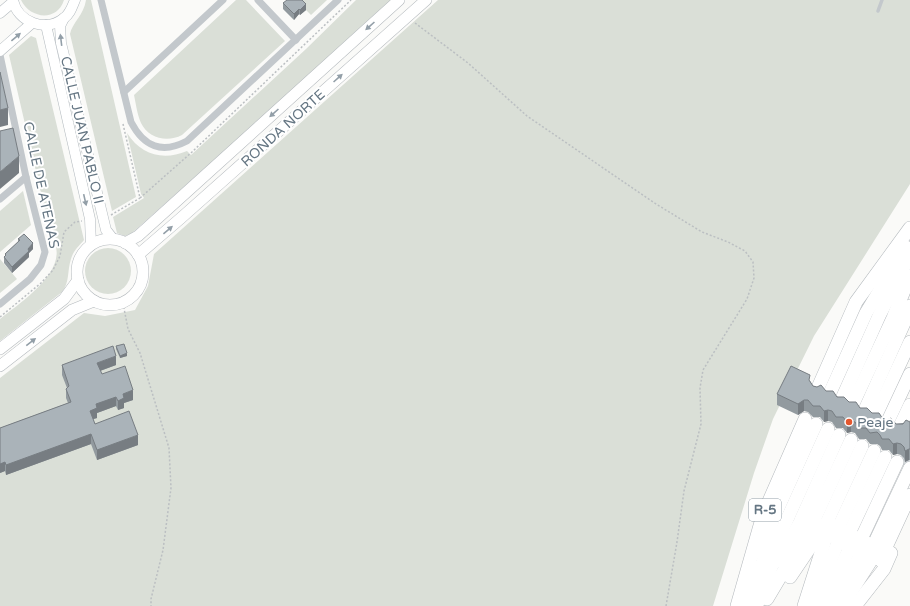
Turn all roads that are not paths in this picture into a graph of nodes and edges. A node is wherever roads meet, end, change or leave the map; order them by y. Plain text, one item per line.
1 (75, 0) edge
2 (101, 0) edge
3 (224, 0) edge
4 (258, 0) edge
5 (338, 0) edge
6 (399, 0) edge
7 (426, 0) edge
8 (882, 0) edge
9 (13, 1) edge
10 (878, 11) dead end
11 (0, 13) edge
12 (64, 18) junction
13 (32, 23) junction
14 (46, 25) junction
15 (296, 40) junction
16 (0, 51) edge
17 (0, 55) edge
18 (124, 92) junction
19 (26, 177) junction
20 (0, 199) edge
21 (910, 228) edge
22 (910, 233) edge
23 (113, 239) junction
24 (910, 240) edge
25 (125, 243) junction
26 (92, 245) junction
27 (910, 247) edge
28 (138, 255) junction
29 (910, 255) edge
30 (910, 264) edge
31 (910, 276) edge
32 (78, 280) junction
33 (910, 288) edge
34 (94, 301) junction
35 (0, 304) edge
36 (910, 306) edge
37 (910, 325) edge
38 (910, 342) edge
39 (0, 349) edge
40 (910, 360) edge
41 (0, 366) edge
42 (910, 374) edge
43 (910, 389) edge
44 (910, 405) edge
45 (864, 411) edge
46 (857, 443) edge
47 (910, 481) edge
48 (910, 495) edge
49 (910, 513) edge
50 (740, 606) edge
51 (746, 606) edge
52 (749, 606) edge
53 (753, 606) edge
54 (758, 606) edge
55 (764, 606) edge
56 (770, 606) edge
57 (804, 606) edge
58 (808, 606) edge
59 (812, 606) edge
60 (817, 606) edge
61 (822, 606) edge
62 (827, 606) edge
63 (832, 606) edge
64 (838, 606) edge
65 (842, 606) edge
66 (848, 606) edge
67 (855, 606) edge

1 - 12 main road
2 - 18 street
3 - 18 street
4 - 15 street
5 - 15 street
6 -> 25 main road, RONDA NORTE
28 -> 7 main road, RONDA NORTE
8 - 10 lane
9 - 11 main road
9 - 13 main road
12 - 14 main road
23 -> 12 main road, CALLE JUAN PABLO II
13 - 14 main road
16 -> 13 main road
14 -> 26 main road, CALLE JUAN PABLO II
15 - 18 street
17 - 19 street, CALLE DE ATENAS
19 - 20 street
19 - 35 street, CALLE DE ATENAS
21 - 45 highway
22 - 45 highway
23 - 25 main road
23 - 26 main road
24 - 45 highway
25 - 28 main road
26 - 32 main road
27 - 45 highway
28 - 34 main road
29 - 45 highway
30 - 45 highway
31 - 45 highway
32 - 34 main road
32 - 39 main road
33 - 45 highway
41 -> 34 main road
36 - 45 highway
37 - 45 highway
38 - 45 highway
40 - 45 highway
42 - 45 highway
43 - 45 highway
44 - 45 highway
46 - 50 highway, R-5
46 - 51 highway, R-5
46 - 52 highway, R-5
46 - 53 highway, R-5
46 - 54 highway, R-5
46 - 55 highway
46 - 56 highway
46 - 57 highway
46 - 58 highway
46 - 59 highway
46 - 60 highway
46 - 61 highway
46 - 62 highway
46 - 63 highway
46 - 64 highway
47 - 65 highway
48 - 66 highway
49 - 67 highway

